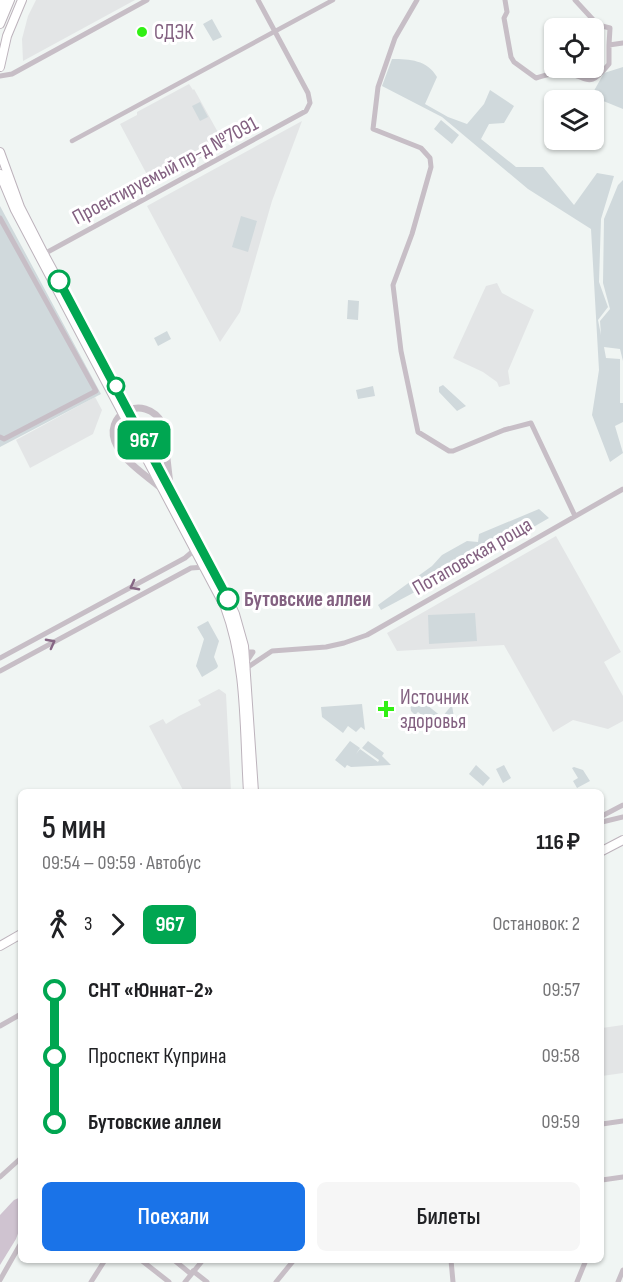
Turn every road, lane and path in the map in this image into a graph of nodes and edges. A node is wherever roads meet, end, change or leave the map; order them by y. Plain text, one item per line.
1 (4, 0) edge
2 (10, 0) edge
3 (22, 0) edge
4 (147, 0) edge
5 (258, 0) edge
6 (333, 0) edge
7 (417, 0) edge
8 (506, 0) edge
9 (574, 0) edge
10 (0, 9) edge
11 (0, 24) edge
12 (275, 31) junction
13 (623, 43) edge
14 (609, 45) junction
15 (0, 68) edge
16 (0, 76) edge
17 (72, 141) dead end
18 (0, 152) edge
19 (0, 174) edge
20 (0, 218) edge
21 (44, 254) junction
22 (125, 412) junction
23 (0, 437) edge
24 (167, 489) junction
25 (623, 489) edge
26 (575, 516) junction
27 (193, 544) junction
28 (205, 567) junction
29 (242, 652) junction
30 (0, 658) edge
31 (0, 671) edge
32 (248, 789) edge
33 (255, 789) edge
34 (620, 806) edge
35 (604, 815) edge
36 (622, 818) edge
37 (604, 822) edge
38 (623, 840) edge
39 (604, 850) edge
40 (18, 936) edge
41 (0, 946) edge
42 (18, 1016) edge
43 (0, 1026) edge
44 (623, 1121) edge
45 (604, 1124) edge
46 (18, 1161) edge
47 (0, 1177) edge
48 (623, 1177) edge
49 (604, 1180) edge
50 (18, 1248) edge
51 (103, 1263) edge
52 (145, 1263) edge
53 (178, 1263) edge
54 (200, 1263) edge
55 (292, 1263) edge
56 (451, 1263) edge
57 (585, 1263) edge
58 (623, 1270) edge
59 (192, 1273) junction
60 (0, 1280) edge
61 (91, 1282) edge
62 (169, 1282) edge
63 (185, 1282) edge
64 (207, 1282) edge
65 (276, 1282) edge
66 (453, 1282) edge
67 (577, 1282) edge
68 (618, 1282) edge

1 - 10 main road
2 - 11 main road
3 - 15 main road
4 - 16 street
5 - 12 street
6 - 12 street
7 - 26 street
8 - 14 street
9 - 14 street
12 - 17 street
12 - 21 street, Проектируемый пр-д №7091
13 - 14 street
18 - 21 main road
19 - 22 main road
20 - 23 street
21 - 22 main road
22 - 24 main road
22 - 24 street
22 - 24 street
24 - 27 main road
24 - 29 main road
25 - 26 street, Потаповская роща
26 - 29 street, Потаповская роща
27 - 28 main road
27 -> 30 street
28 - 29 main road
31 -> 28 street
29 - 32 main road
29 - 33 main road
34 - 35 street
34 - 36 street
36 - 37 street
38 - 39 main road
40 - 41 main road
42 - 43 street
44 - 45 street
46 - 47 street
48 - 49 street
50 - 60 street
51 - 61 street
52 - 62 street
53 - 59 street
54 - 59 street
55 - 65 street
56 - 66 street
57 - 67 street
58 - 68 street
59 - 63 street
59 - 64 street

